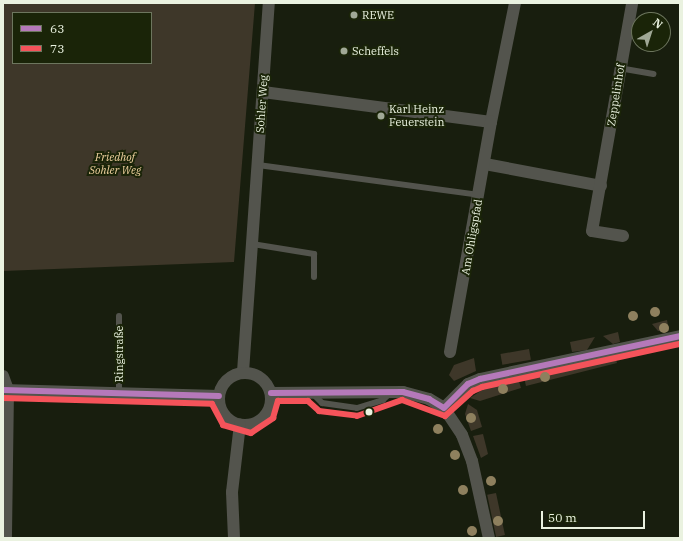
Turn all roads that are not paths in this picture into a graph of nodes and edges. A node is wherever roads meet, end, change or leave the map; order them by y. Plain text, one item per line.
1 (269, 3) edge
2 (515, 3) edge
3 (632, 3) edge
4 (620, 68) junction
5 (653, 74) dead end
6 (263, 92) junction
7 (491, 122) junction
8 (258, 164) junction
9 (485, 164) junction
10 (601, 186) junction
11 (479, 194) junction
12 (623, 236) dead end
13 (252, 244) junction
14 (314, 277) dead end
15 (119, 316) dead end
16 (680, 336) edge
17 (450, 352) dead end
18 (243, 372) junction
19 (3, 376) edge
20 (6, 390) edge
21 (120, 393) junction
22 (271, 393) junction
23 (219, 396) junction
24 (444, 408) junction
25 (240, 424) junction
26 (6, 538) edge
27 (234, 538) edge
28 (489, 538) edge

1 - 6 street, Sohler Weg
2 - 7 street, Am Ohligspfad
3 - 4 street, Zeppelinhof
4 - 5 lane
4 - 10 street, Zeppelinhof
6 - 7 street
6 - 8 street, Sohler Weg
7 - 9 street, Am Ohligspfad
8 - 11 lane
8 - 13 street, Sohler Weg
9 - 10 street
9 - 11 street, Am Ohligspfad
10 - 12 street, Zeppelinhof
11 - 17 street, Am Ohligspfad
13 - 14 lane
13 - 18 street, Sohler Weg
15 - 21 lane, Ringstraße
16 - 24 street
18 - 22 street
18 - 23 street
19 - 20 street
20 - 21 street, Ringstraße
20 - 26 street
21 - 23 street, Ringstraße
22 - 24 street
22 - 25 street
23 - 25 street
24 - 28 street
25 - 27 street

